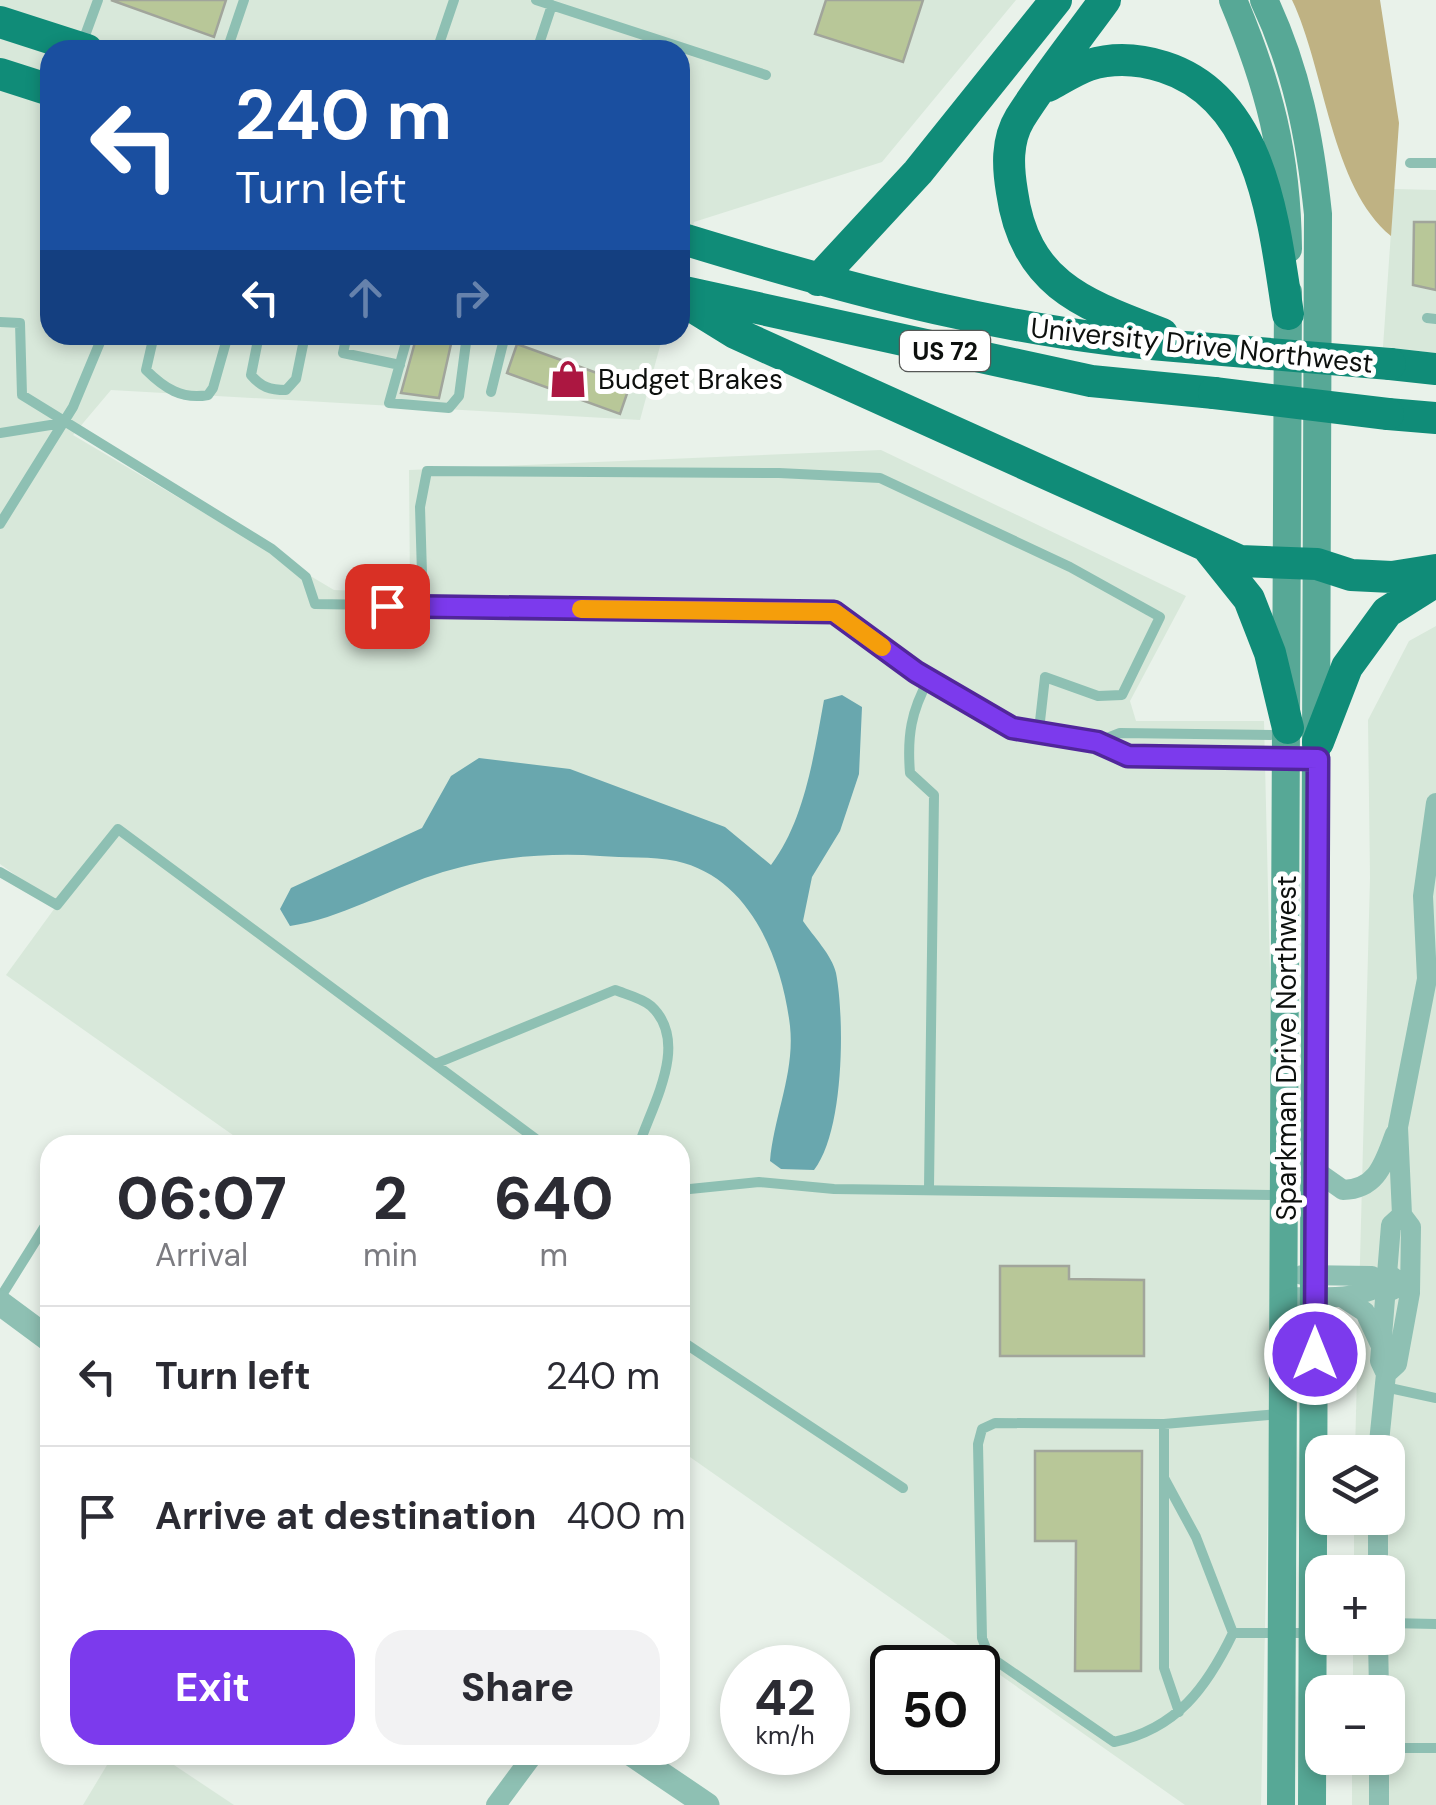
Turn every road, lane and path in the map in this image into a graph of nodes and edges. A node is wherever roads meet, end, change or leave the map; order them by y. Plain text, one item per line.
1 (98, 0) edge
2 (244, 0) edge
3 (454, 0) edge
4 (536, 0) edge
5 (1056, 0) edge
6 (1105, 0) edge
7 (1232, 0) edge
8 (1264, 0) edge
9 (552, 5) junction
10 (0, 22) edge
11 (56, 40) edge
12 (87, 40) edge
13 (230, 40) edge
14 (440, 40) edge
15 (540, 40) edge
16 (659, 40) edge
17 (690, 50) edge
18 (0, 74) edge
19 (766, 75) dead end
20 (40, 87) edge
21 (1044, 88) junction
22 (1410, 163) dead end
23 (1436, 163) edge
24 (690, 241) edge
25 (818, 280) junction
26 (690, 293) edge
27 (690, 305) edge
28 (1288, 314) junction
29 (0, 322) edge
30 (99, 345) edge
31 (152, 345) edge
32 (225, 345) edge
33 (257, 345) edge
34 (304, 345) edge
35 (345, 345) edge
36 (405, 345) edge
37 (467, 345) edge
38 (503, 345) edge
39 (1199, 348) junction
40 (400, 365) junction
41 (1436, 369) edge
42 (491, 392) dead end
43 (1436, 418) edge
44 (64, 423) junction
45 (0, 433) edge
46 (0, 523) edge
47 (1206, 545) junction
48 (1301, 563) junction
49 (1436, 570) edge
50 (1436, 580) edge
51 (423, 607) junction
52 (929, 679) junction
53 (1039, 730) junction
54 (1097, 742) junction
55 (1303, 743) junction
56 (1436, 804) edge
57 (0, 872) edge
58 (435, 1064) junction
59 (1398, 1127) junction
60 (531, 1135) edge
61 (642, 1135) edge
62 (1316, 1171) junction
63 (929, 1188) junction
64 (690, 1189) edge
65 (1286, 1196) junction
66 (1402, 1215) junction
67 (40, 1234) edge
68 (1412, 1259) junction
69 (1388, 1282) junction
70 (1285, 1286) junction
71 (1324, 1290) junction
72 (0, 1300) edge
73 (1407, 1316) junction
74 (40, 1332) edge
75 (690, 1347) edge
76 (1381, 1348) junction
77 (1385, 1381) junction
78 (1436, 1398) edge
79 (1284, 1414) junction
80 (1164, 1424) junction
81 (1380, 1435) edge
82 (1164, 1478) junction
83 (903, 1488) dead end
84 (1316, 1555) edge
85 (1405, 1623) edge
86 (1436, 1624) edge
87 (1284, 1632) junction
88 (1232, 1633) junction
89 (1305, 1633) edge
90 (1313, 1655) edge
91 (1179, 1712) junction
92 (1405, 1748) edge
93 (1436, 1748) edge
94 (526, 1765) edge
95 (648, 1765) edge
96 (1379, 1775) edge
97 (496, 1805) edge
98 (707, 1805) edge
99 (1282, 1805) edge
100 (1312, 1805) edge
101 (1380, 1805) edge

1 - 12 lane
2 - 13 lane
3 - 14 lane
4 - 9 lane
5 - 25 highway
6 - 21 highway
7 - 28 main road, Sparkman Drive Northwest
8 - 48 main road, Sparkman Drive Northwest
9 - 15 lane
9 - 16 lane
10 - 11 highway
17 - 19 lane
18 - 20 highway
21 - 28 highway
21 - 39 highway
22 - 23 lane
24 - 25 highway, University Drive Northwest / US 72
25 - 39 highway, University Drive Northwest / US 72
26 - 43 highway, University Drive Northwest / US 72, bridge
27 - 47 highway
28 - 48 main road, Sparkman Drive Northwest
29 - 44 lane
30 - 44 lane
31 - 32 lane
33 - 34 lane
35 - 40 lane
36 - 40 lane
37 - 40 lane
38 - 42 lane
39 - 41 highway, University Drive Northwest / US 72, bridge
44 - 45 lane
44 - 46 lane
44 - 51 lane
47 - 48 highway
47 - 55 highway
48 - 49 highway
48 - 55 main road, Sparkman Drive Northwest
50 - 55 highway
51 - 52 lane
51 - 53 lane
52 - 53 lane
52 - 63 lane
53 - 54 lane
54 - 55 lane
54 - 55 lane
55 - 62 main road, Sparkman Drive Northwest
55 - 65 main road, Sparkman Drive Northwest
56 - 59 street
57 - 58 lane
58 - 60 lane
58 - 61 lane
59 - 62 street
59 - 66 street
62 - 71 main road, Sparkman Drive Northwest
63 - 64 lane
63 - 65 lane
65 - 70 main road, Sparkman Drive Northwest
66 - 68 street
66 - 69 street
67 - 72 lane
68 - 69 street
68 - 73 street
69 - 71 street
69 - 71 street
69 - 73 street
69 - 76 street
70 - 71 street
70 - 79 main road, Sparkman Drive Northwest
71 - 76 street
71 - 84 main road, Sparkman Drive Northwest
72 - 74 street
73 - 77 street
75 - 83 lane
76 - 77 street
77 - 78 lane
77 - 81 street
79 - 80 lane
79 - 87 main road, Sparkman Drive Northwest
80 - 82 lane
80 - 91 lane
82 - 88 lane
82 - 91 lane
85 - 86 lane
87 - 88 lane
87 - 89 lane
87 - 99 main road, Sparkman Drive Northwest
88 - 91 lane
90 - 100 main road, Sparkman Drive Northwest
92 - 93 lane
94 - 97 street
95 - 98 street
96 - 101 street

